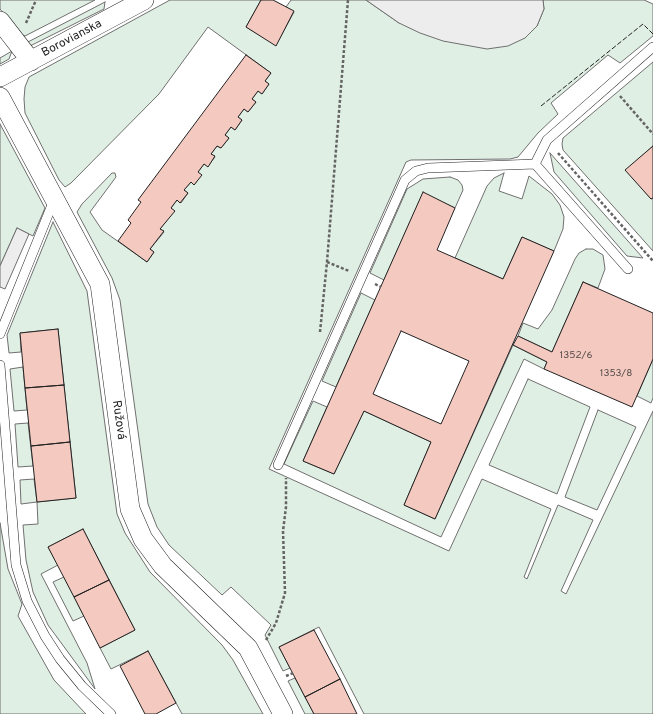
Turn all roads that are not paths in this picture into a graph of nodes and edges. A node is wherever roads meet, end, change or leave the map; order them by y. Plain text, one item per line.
1 (132, 3) edge
2 (0, 21) edge
3 (653, 47) edge
4 (31, 61) junction
5 (0, 77) edge
6 (0, 97) edge
7 (535, 164) junction
8 (55, 199) junction
9 (628, 270) dead end
10 (0, 334) edge
11 (0, 365) edge
12 (278, 464) road end
13 (111, 714) edge
14 (283, 714) edge

1 - 4 street, Borovianska
2 - 4 street
3 - 7 lane
4 - 5 street, Borovianska
6 - 8 street, Ružová
7 - 9 lane
7 - 12 lane
8 - 10 lane
8 - 14 street, Ružová
11 - 13 lane

